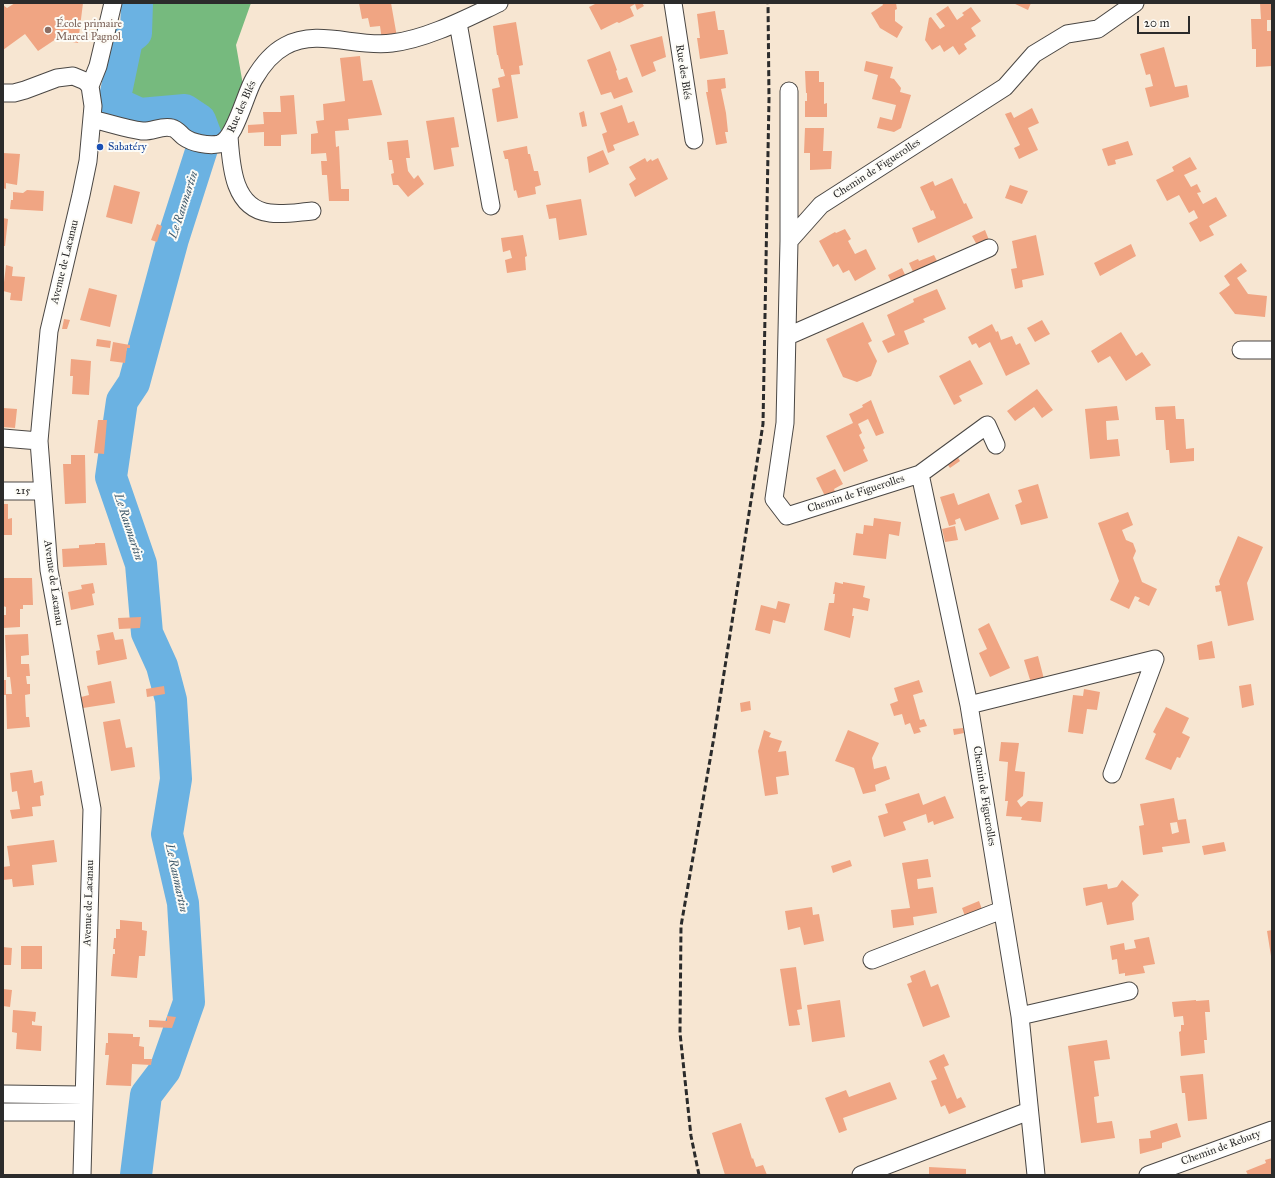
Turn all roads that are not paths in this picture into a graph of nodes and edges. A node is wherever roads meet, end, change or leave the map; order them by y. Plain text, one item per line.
1 (113, 3) edge
2 (499, 3) edge
3 (673, 3) edge
4 (1135, 3) edge
5 (458, 23) junction
6 (90, 86) junction
7 (789, 91) dead end
8 (3, 93) edge
9 (92, 119) junction
10 (222, 140) junction
11 (694, 140) dead end
12 (491, 206) dead end
13 (312, 211) dead end
14 (789, 241) junction
15 (989, 248) dead end
16 (788, 336) junction
17 (1240, 350) dead end
18 (1272, 350) edge
19 (3, 438) edge
20 (39, 441) junction
21 (996, 445) dead end
22 (920, 474) junction
23 (3, 491) edge
24 (43, 491) junction
25 (969, 705) junction
26 (1112, 774) dead end
27 (1002, 910) junction
28 (872, 960) dead end
29 (1130, 991) dead end
30 (1020, 1016) junction
31 (3, 1094) edge
32 (83, 1095) junction
33 (1029, 1111) junction
34 (3, 1112) edge
35 (83, 1112) junction
36 (1272, 1130) edge
37 (82, 1175) edge
38 (861, 1175) edge
39 (1036, 1175) edge
40 (1148, 1175) edge

1 - 6 street
2 - 5 street, Rue des Blés
3 - 11 street, Rue des Blés
4 - 14 street, Chemin de Figuerolles
5 - 10 street, Rue des Blés
5 - 12 street
6 - 8 street
6 - 9 street, Avenue de Lacanau
7 - 14 street
9 - 10 street
9 - 20 street, Avenue de Lacanau
10 - 13 street
14 - 16 street, Chemin de Figuerolles
15 - 16 street
16 - 22 street, Chemin de Figuerolles
17 - 18 street
19 - 20 street
20 - 24 street, Avenue de Lacanau
21 - 22 street
22 - 25 street, Chemin de Figuerolles
23 - 24 street, 215
24 - 32 street, Avenue de Lacanau
25 - 26 street
25 - 27 street, Chemin de Figuerolles
27 - 28 street
27 - 30 street, Chemin de Figuerolles
29 - 30 street
30 - 33 street, Chemin de Figuerolles
31 - 32 street
32 - 35 street, Avenue de Lacanau
33 - 38 street
33 - 39 street, Chemin de Figuerolles
34 - 35 street
35 - 37 street, Avenue de Lacanau
36 - 40 street, Chemin de Rebuty

